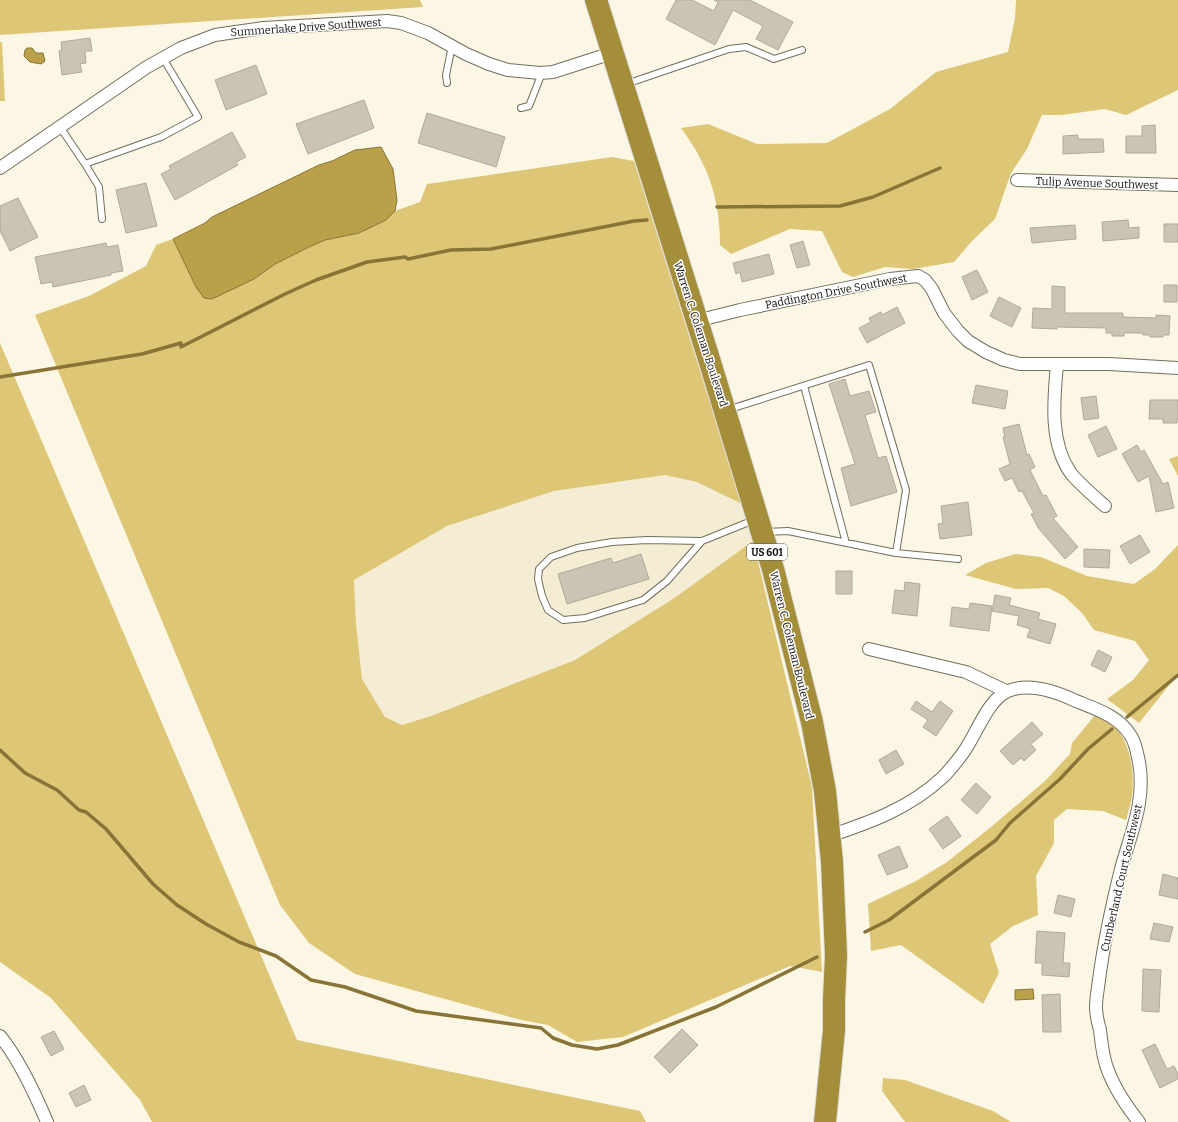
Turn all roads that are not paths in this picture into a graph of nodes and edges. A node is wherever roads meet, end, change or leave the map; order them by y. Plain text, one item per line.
1 (596, 0) edge
2 (452, 46) junction
3 (802, 50) dead end
4 (612, 52) junction
5 (164, 58) junction
6 (542, 73) junction
7 (447, 83) dead end
8 (622, 85) junction
9 (521, 108) dead end
10 (60, 127) junction
11 (85, 164) junction
12 (0, 168) edge
13 (1017, 180) dead end
14 (1178, 185) edge
15 (102, 219) dead end
16 (696, 321) junction
17 (1057, 364) junction
18 (1178, 368) edge
19 (804, 386) junction
20 (725, 410) junction
21 (1105, 506) dead end
22 (760, 526) junction
23 (702, 541) junction
24 (846, 543) junction
25 (896, 553) junction
26 (958, 559) dead end
27 (869, 649) dead end
28 (1006, 691) junction
29 (829, 836) junction
30 (0, 1036) edge
31 (47, 1122) edge
32 (826, 1122) edge
33 (1139, 1122) edge

1 - 4 highway, Warren C. Coleman Boulevard / US 601
2 - 5 street, Summerlake Drive Southwest
2 - 6 street, Summerlake Drive Southwest
2 - 7 lane
3 - 8 lane
4 - 6 street, Summerlake Drive Southwest
4 - 8 highway, Warren C. Coleman Boulevard / US 601
5 - 10 street, Summerlake Drive Southwest
5 - 11 lane
6 - 9 lane
8 - 16 highway, Warren C. Coleman Boulevard / US 601
10 - 11 lane
10 - 12 street, Summerlake Drive Southwest
11 - 15 lane
13 - 14 street, Tulip Avenue Southwest
16 - 17 street, Paddington Drive Southwest
16 - 20 highway, Warren C. Coleman Boulevard / US 601
17 - 18 street, Paddington Drive Southwest
17 - 21 street
19 - 20 lane
19 - 24 lane
19 - 25 lane
20 - 22 highway, Warren C. Coleman Boulevard / US 601
22 - 23 lane
22 - 24 lane
22 - 29 highway, Warren C. Coleman Boulevard / US 601
23 - 23 lane
24 - 25 lane
25 - 26 lane
27 - 28 street
28 - 29 street
28 - 33 street, Cumberland Court Southwest
29 - 32 highway, Warren C. Coleman Boulevard / US 601
30 - 31 street

